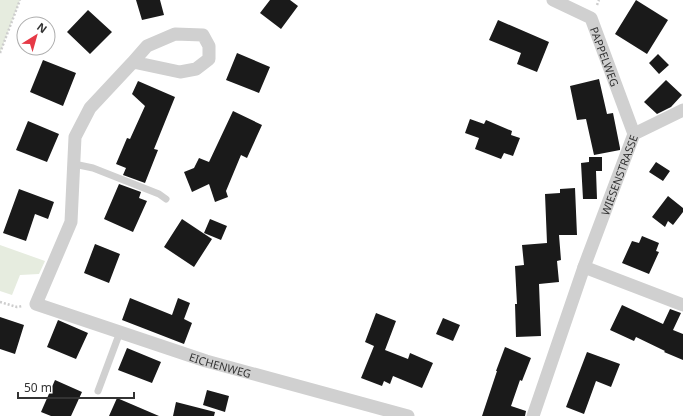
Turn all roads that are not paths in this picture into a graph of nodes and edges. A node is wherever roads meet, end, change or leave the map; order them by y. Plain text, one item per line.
1 (553, 0) edge
2 (133, 62) junction
3 (683, 110) edge
4 (634, 134) junction
5 (74, 164) junction
6 (166, 199) dead end
7 (584, 267) junction
8 (683, 305) edge
9 (120, 332) junction
10 (98, 390) dead end
11 (408, 416) edge
12 (533, 416) edge

1 - 4 street, PAPPELWEG
2 - 2 street
2 - 5 street
3 - 4 street, WIESENSTRASSE
4 - 7 street, WIESENSTRASSE
5 - 6 lane
5 - 9 street, EICHENWEG
7 - 8 street
7 - 12 street, WIESENSTRASSE
9 - 10 lane
9 - 11 street, EICHENWEG

